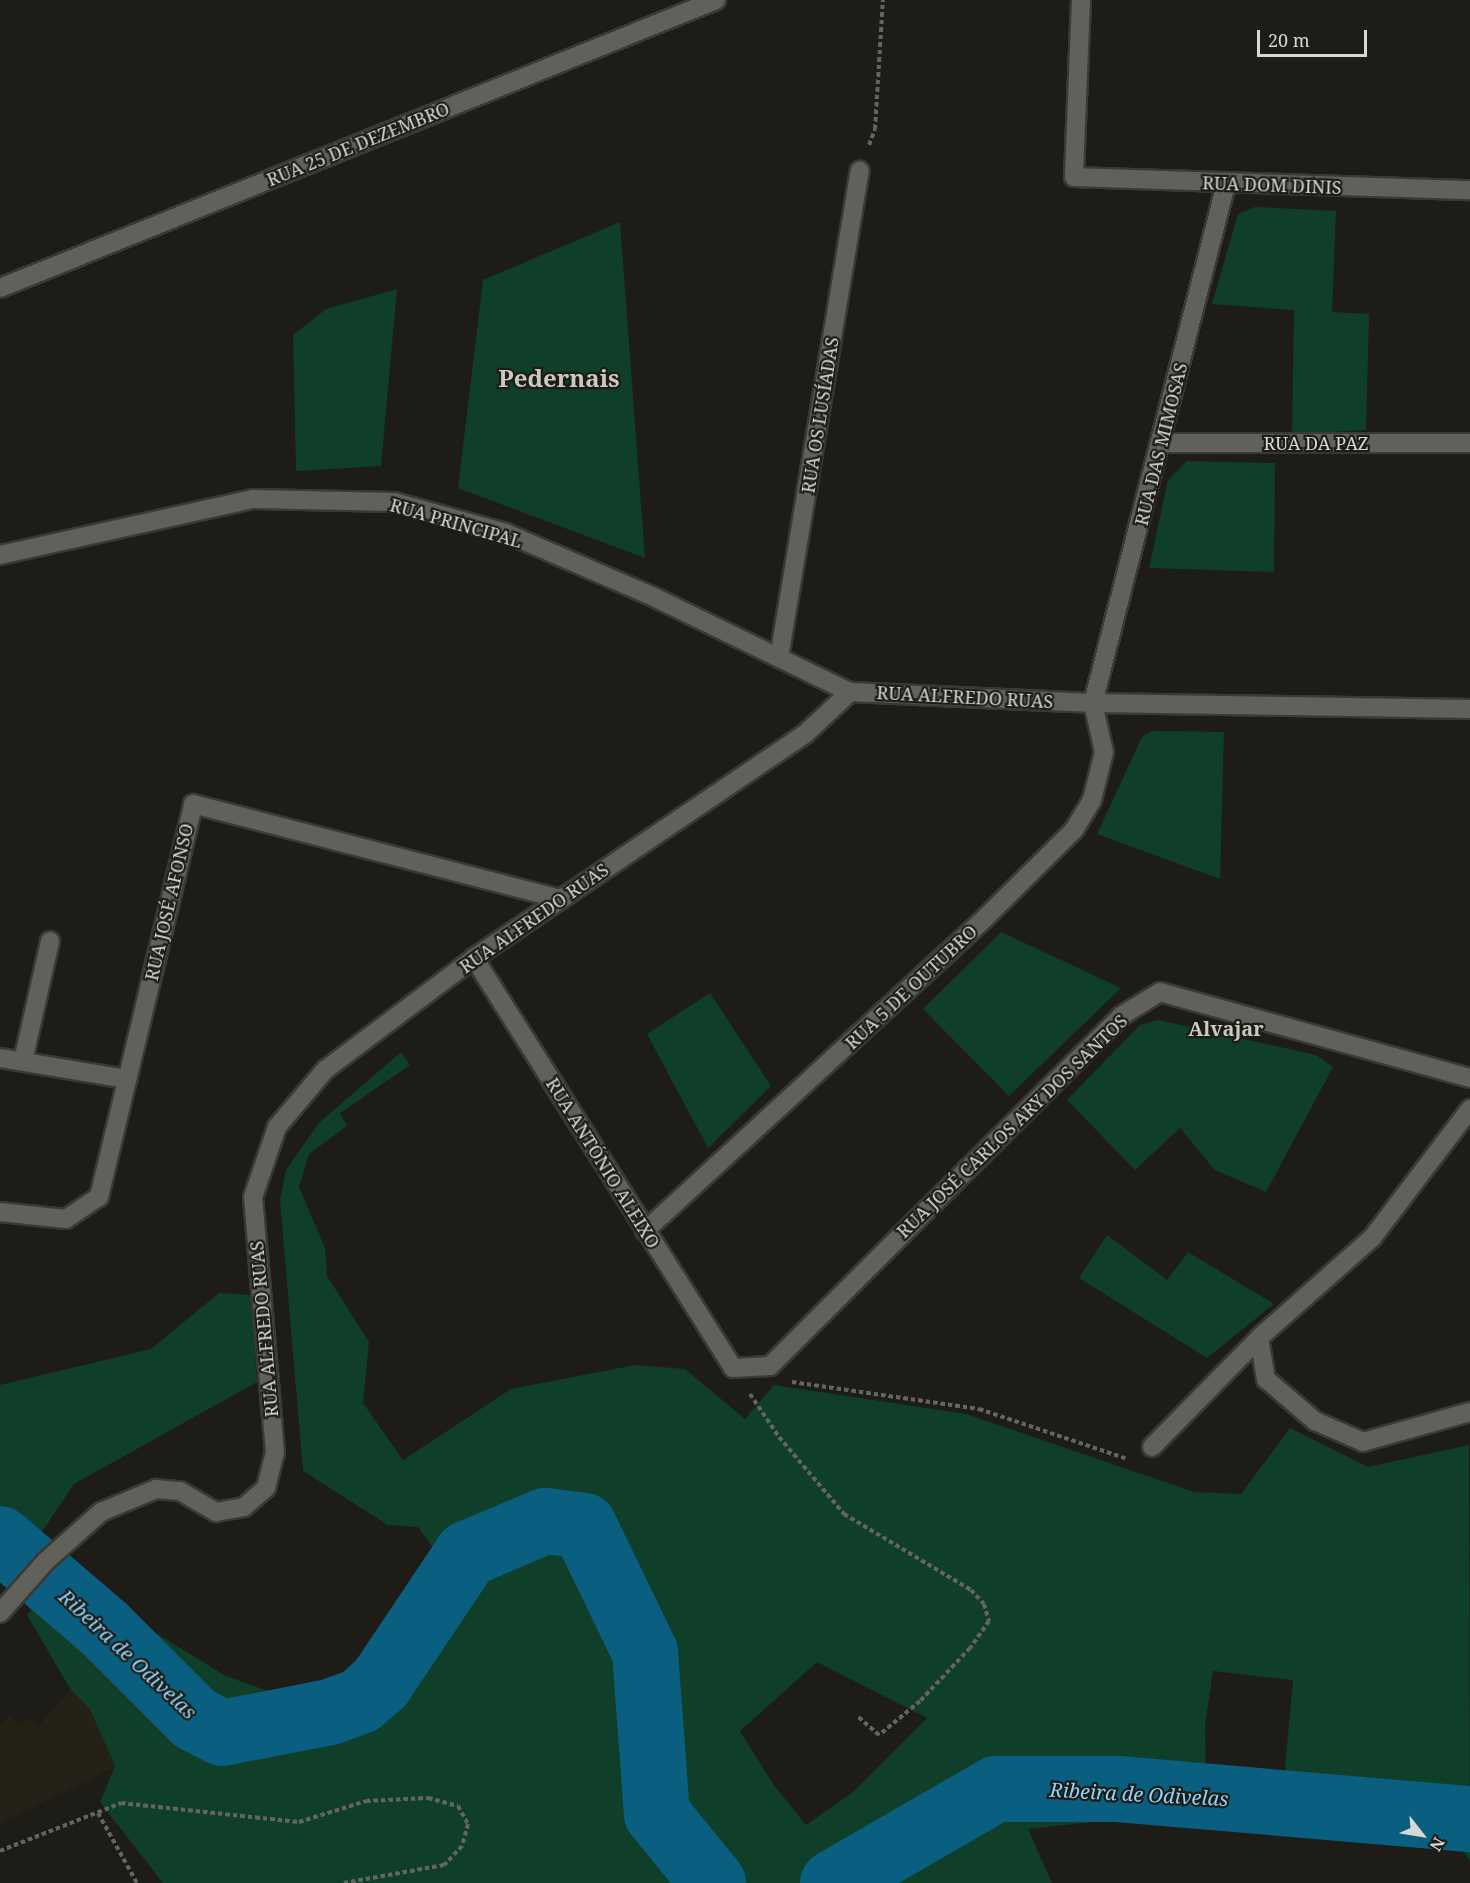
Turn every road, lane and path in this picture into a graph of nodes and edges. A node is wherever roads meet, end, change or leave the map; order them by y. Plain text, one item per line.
1 (716, 0) edge
2 (883, 0) edge
3 (1081, 0) edge
4 (860, 171) joint
5 (1226, 184) junction
6 (1470, 190) edge
7 (0, 288) edge
8 (1162, 443) junction
9 (1470, 443) edge
10 (0, 555) edge
11 (779, 658) junction
12 (850, 692) junction
13 (1093, 703) junction
14 (1470, 709) edge
15 (561, 899) junction
16 (50, 941) dead end
17 (474, 958) junction
18 (0, 1058) edge
19 (22, 1060) junction
20 (1470, 1078) edge
21 (127, 1079) junction
22 (1470, 1109) edge
23 (0, 1212) edge
24 (645, 1231) junction
25 (1259, 1338) junction
26 (770, 1366) junction
27 (733, 1368) junction
28 (1470, 1412) edge
29 (1152, 1446) joint
30 (6, 1607) edge
31 (856, 1715) dead end
32 (98, 1813) junction
33 (0, 1851) edge
34 (137, 1883) edge
35 (344, 1883) edge

1 - 7 street, RUA 25 DE DEZEMBRO
2 - 4 path
3 - 5 street, RUA DOM DINIS
4 - 11 street, RUA OS LUSÍADAS
5 - 6 street, RUA DOM DINIS
5 - 8 street, RUA DAS MIMOSAS
8 - 9 street, RUA DA PAZ
8 - 13 street, RUA DAS MIMOSAS
10 - 11 street, RUA PRINCIPAL
11 - 12 street, RUA PRINCIPAL
12 - 13 street, RUA ALFREDO RUAS
12 - 15 street, RUA ALFREDO RUAS
13 - 14 street, RUA ALFREDO RUAS
13 - 24 street, RUA 5 DE OUTUBRO
15 - 17 street, RUA ALFREDO RUAS
15 - 21 street, RUA JOSÉ AFONSO
16 - 19 street
17 - 24 street, RUA ANTÓNIO ALEIXO
17 - 30 street, RUA ALFREDO RUAS
18 - 19 street
19 - 21 street
20 - 26 street, RUA JOSÉ CARLOS ARY DOS SANTOS
21 - 23 street, RUA JOSÉ AFONSO
22 - 25 street
24 - 27 street, RUA ANTÓNIO ALEIXO
25 - 28 street
25 - 29 street
26 - 27 street
26 - 29 path
27 - 31 path
32 - 33 path
32 - 34 path
32 - 35 path

